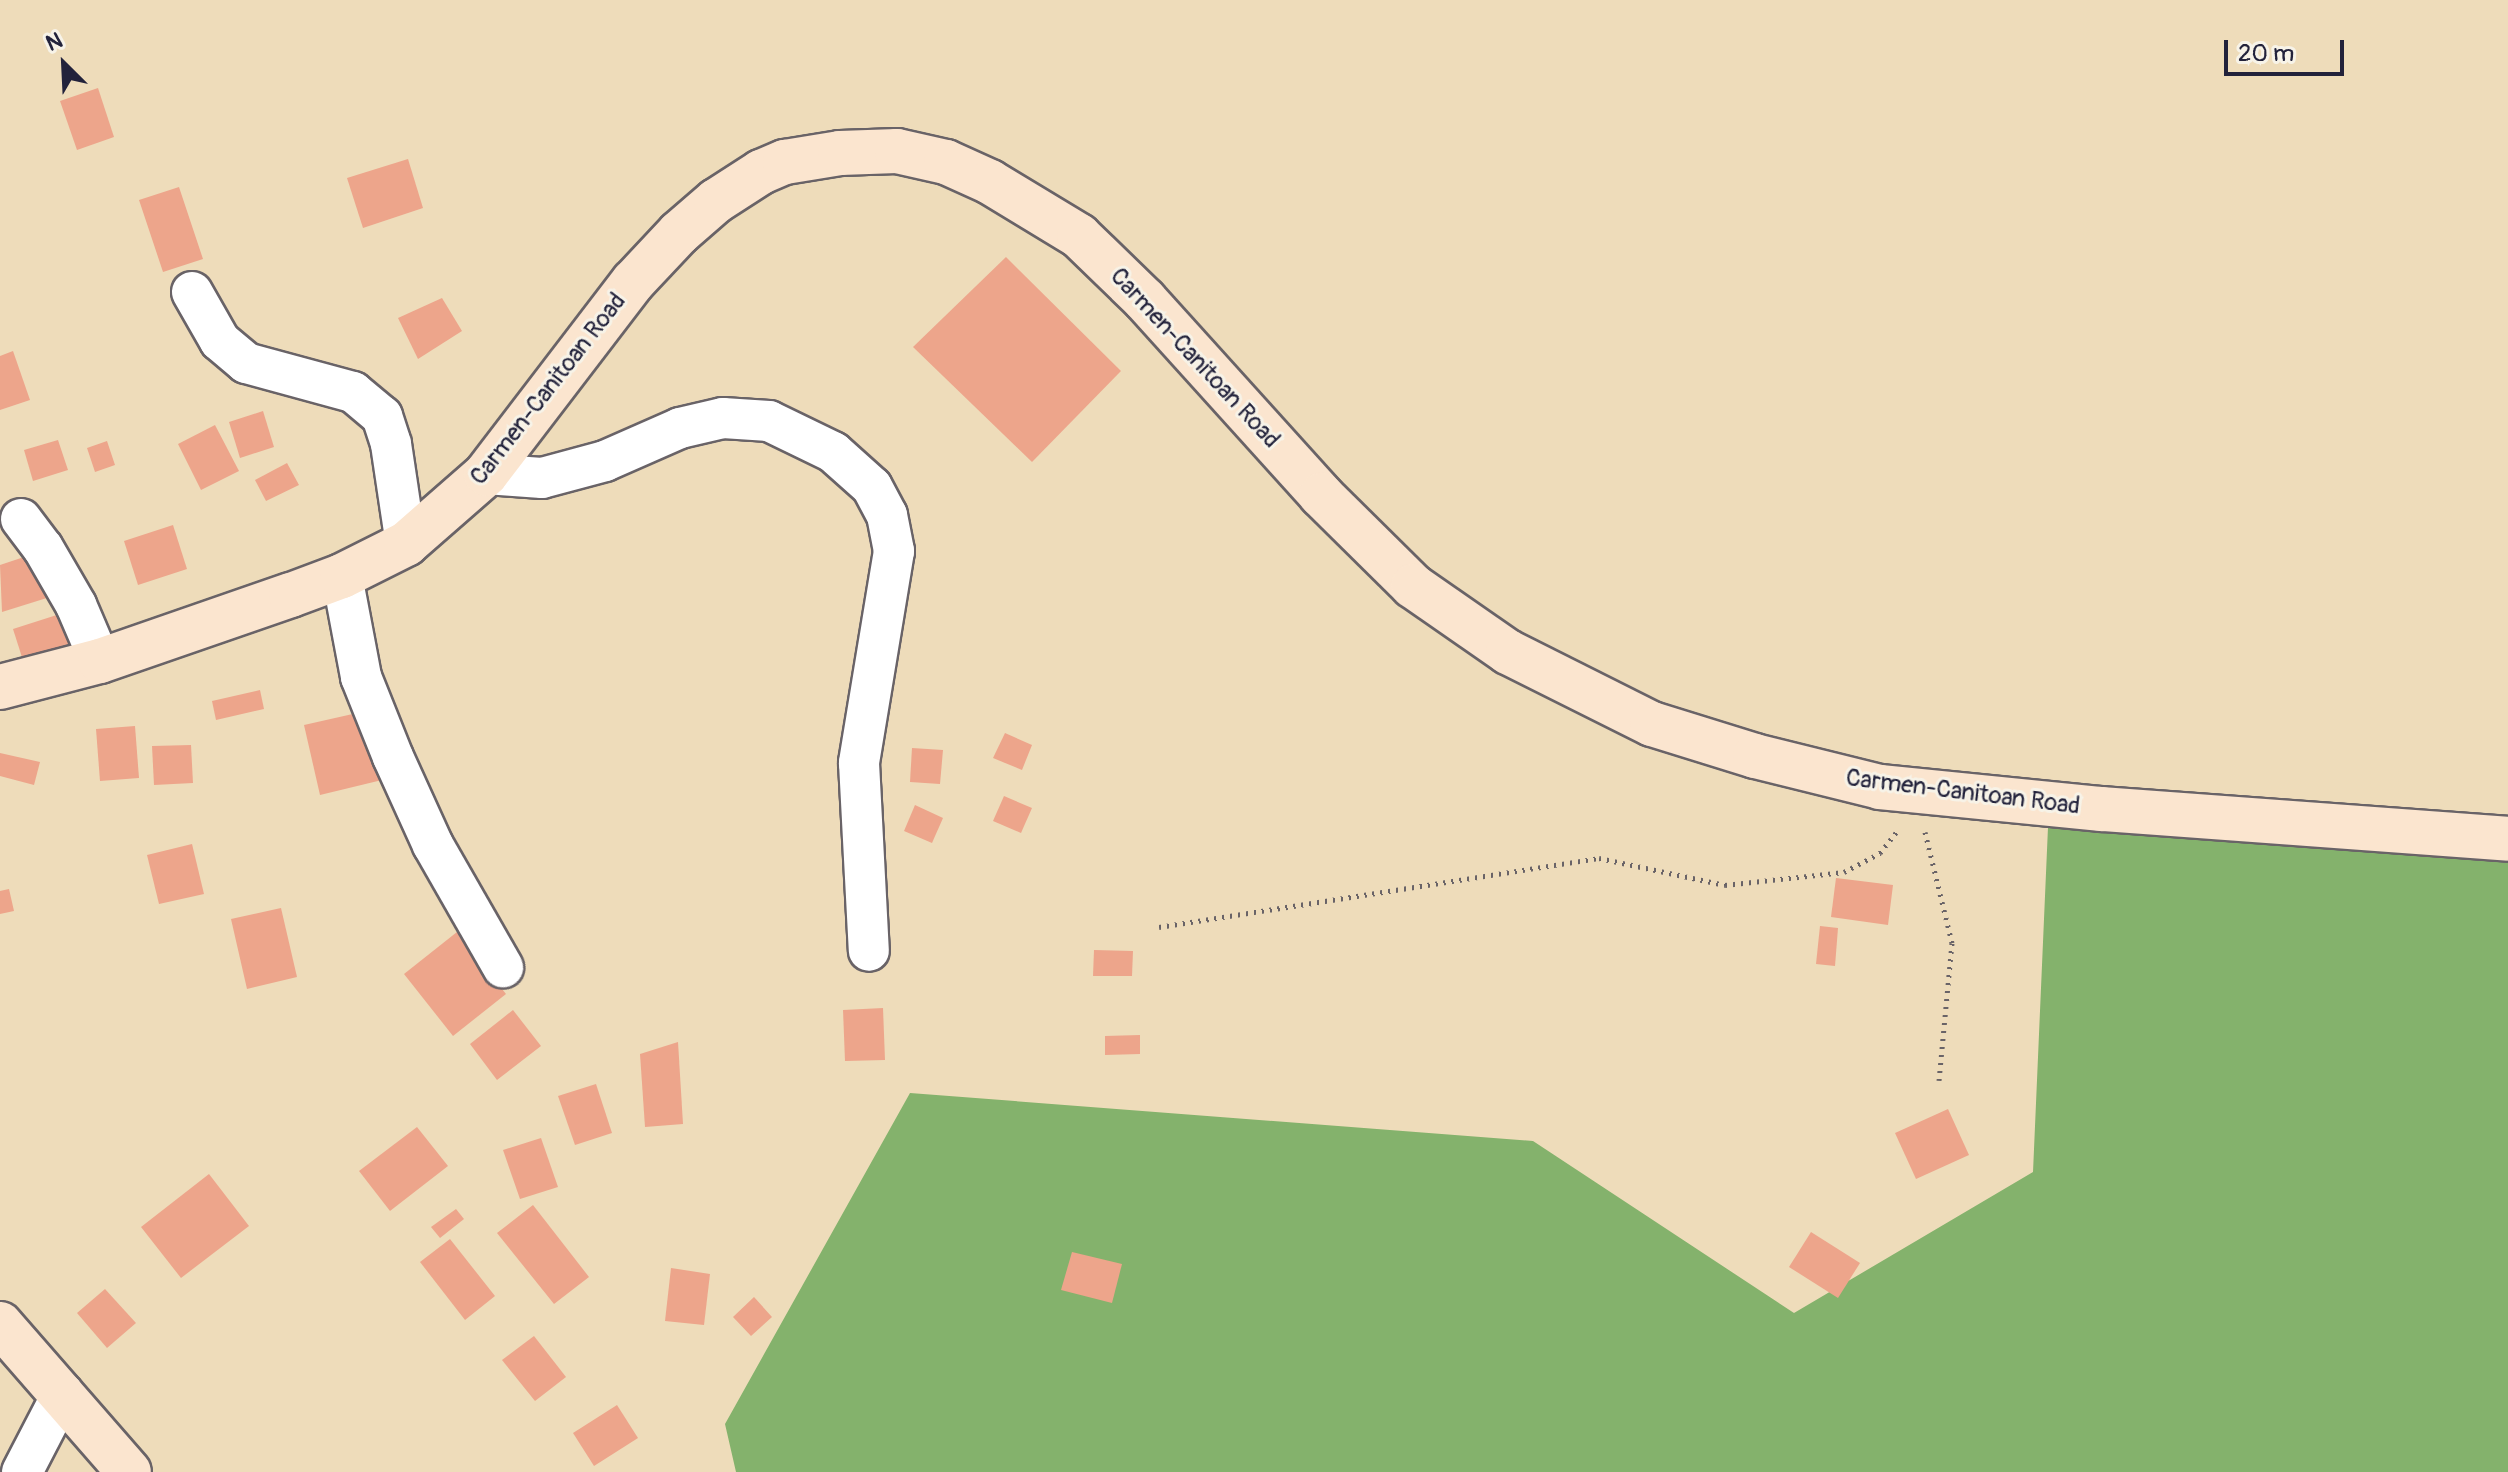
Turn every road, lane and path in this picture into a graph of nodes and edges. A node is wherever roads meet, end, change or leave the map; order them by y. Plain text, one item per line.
1 (192, 292) dead end
2 (486, 474) junction
3 (21, 519) dead end
4 (406, 544) junction
5 (342, 576) junction
6 (100, 661) junction
7 (0, 687) edge
8 (1907, 790) junction
9 (2508, 839) edge
10 (1159, 927) dead end
11 (869, 951) dead end
12 (503, 967) dead end
13 (1939, 1080) dead end
14 (6, 1340) edge
15 (63, 1393) junction
16 (22, 1472) edge
17 (129, 1472) edge

1 - 4 street
2 - 4 main road, Carmen-Canitoan Road
2 - 8 main road, Carmen-Canitoan Road
2 - 11 street
3 - 6 street
4 - 5 main road, Carmen-Canitoan Road
5 - 6 main road, Carmen-Canitoan Road
5 - 12 street
6 - 7 main road, Carmen-Canitoan Road
8 - 9 main road, Carmen-Canitoan Road
8 - 10 path
8 - 13 path
14 - 15 main road
15 - 16 street
15 - 17 main road

